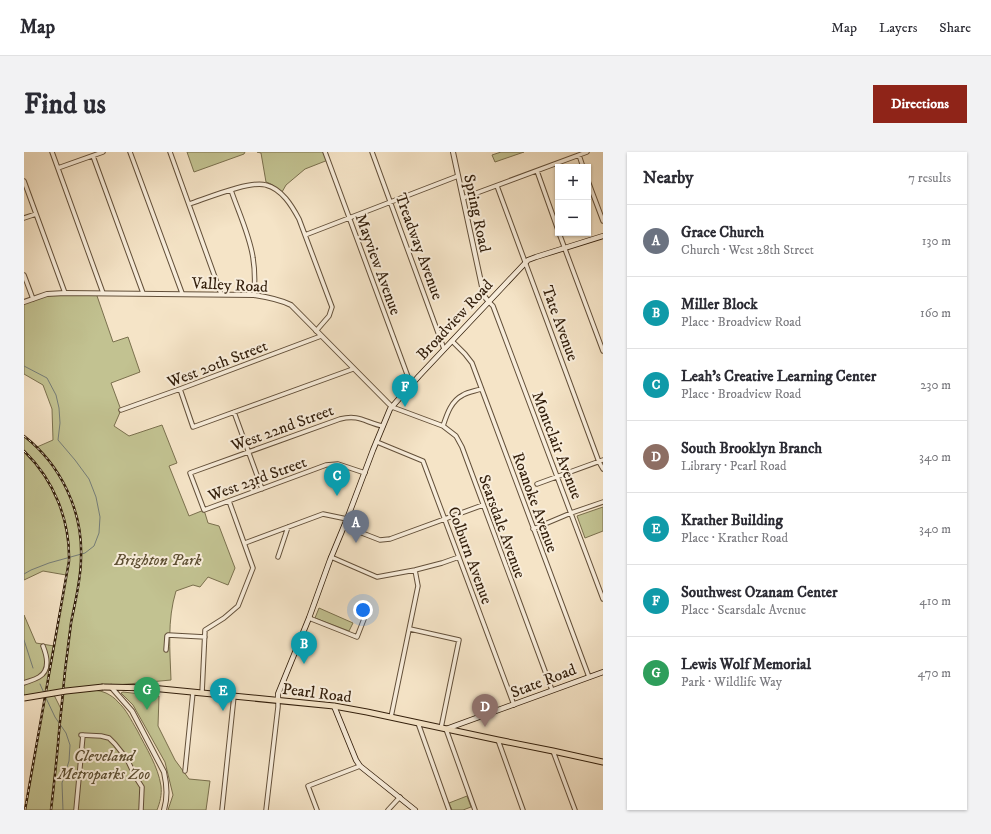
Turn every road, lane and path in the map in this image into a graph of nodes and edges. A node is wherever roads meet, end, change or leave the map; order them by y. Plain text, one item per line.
1 (52, 152) edge
2 (103, 152) edge
3 (130, 152) edge
4 (170, 152) edge
5 (325, 152) edge
6 (372, 152) edge
7 (453, 152) edge
8 (587, 152) edge
9 (579, 155) junction
10 (93, 156) junction
11 (582, 164) edge
12 (58, 168) junction
13 (537, 170) junction
14 (458, 176) junction
15 (24, 181) edge
16 (498, 186) junction
17 (591, 188) edge
18 (231, 190) junction
19 (463, 198) junction
20 (391, 203) junction
21 (189, 204) junction
22 (36, 214) junction
23 (24, 218) edge
24 (349, 219) junction
25 (555, 221) edge
26 (603, 221) edge
27 (305, 235) junction
28 (560, 236) edge
29 (603, 236) edge
30 (565, 248) junction
31 (526, 262) junction
32 (24, 275) edge
33 (65, 293) junction
34 (103, 293) junction
35 (143, 293) junction
36 (182, 294) junction
37 (221, 294) junction
38 (254, 295) junction
39 (32, 299) junction
40 (24, 302) edge
41 (489, 302) junction
42 (316, 331) junction
43 (321, 336) junction
44 (452, 341) junction
45 (444, 349) junction
46 (603, 351) edge
47 (353, 369) junction
48 (411, 385) junction
49 (481, 389) junction
50 (180, 390) junction
51 (392, 407) junction
52 (121, 410) dead end
53 (234, 412) junction
54 (383, 426) junction
55 (443, 426) junction
56 (377, 442) junction
57 (248, 452) junction
58 (601, 461) edge
59 (603, 469) edge
60 (365, 473) junction
61 (557, 477) junction
62 (537, 484) dead end
63 (262, 489) junction
64 (229, 501) junction
65 (603, 502) edge
66 (483, 505) junction
67 (204, 510) joint
68 (571, 513) junction
69 (347, 519) junction
70 (445, 519) junction
71 (344, 526) junction
72 (288, 527) junction
73 (533, 529) junction
74 (244, 543) junction
75 (278, 557) dead end
76 (331, 557) junction
77 (459, 557) junction
78 (415, 570) junction
79 (603, 599) edge
80 (308, 618) junction
81 (364, 619) dead end
82 (410, 630) junction
83 (205, 637) junction
84 (43, 646) dead end
85 (166, 650) dead end
86 (603, 672) edge
87 (589, 677) junction
88 (24, 683) edge
89 (111, 687) junction
90 (552, 690) junction
91 (193, 692) junction
92 (202, 693) junction
93 (234, 696) junction
94 (24, 698) edge
95 (278, 700) junction
96 (514, 705) junction
97 (334, 706) junction
98 (391, 717) junction
99 (418, 723) junction
100 (444, 729) junction
101 (498, 740) junction
102 (554, 750) junction
103 (603, 762) edge
104 (360, 766) junction
105 (185, 771) dead end
106 (400, 797) junction
107 (76, 810) edge
108 (140, 810) edge
109 (164, 810) edge
110 (222, 810) edge
111 (266, 810) edge
112 (317, 810) edge
113 (388, 810) edge
114 (415, 810) edge
115 (449, 810) edge
116 (474, 810) edge
117 (523, 810) edge
118 (575, 810) edge

1 - 12 street
2 - 10 street
3 - 36 street
4 - 21 street
5 - 24 street, Mayview Avenue
6 - 20 street, Treadway Avenue
7 - 14 street, Spring Road
8 - 9 street
9 - 11 street
9 - 13 street
10 - 12 street
10 - 35 street
12 - 34 street
13 - 16 street
13 - 25 street
14 - 19 street, Spring Road
14 - 20 street
15 - 22 street
16 - 19 street
16 - 31 street, Tate Avenue
17 - 26 street
18 - 21 street
18 - 27 street
18 - 38 street
19 - 41 street, Spring Road
20 - 24 street
20 - 45 street, Treadway Avenue
21 - 37 street
22 - 23 street
22 - 33 street
24 - 27 street
24 - 48 street, Mayview Avenue
27 - 42 street
28 - 30 street
29 - 30 main road, Broadview Road
30 - 31 main road, Broadview Road
30 - 46 street
31 - 41 main road, Broadview Road
31 - 58 street, Tate Avenue
32 - 39 street
33 - 34 street, Valley Road
33 - 39 street, Valley Road
34 - 35 street, Valley Road
35 - 36 street, Valley Road
36 - 37 street, Valley Road
37 - 38 street, Valley Road
38 - 42 street, Valley Road
39 - 40 street, Valley Road
41 - 44 main road, Broadview Road
41 - 61 street, Montclair Avenue
42 - 43 street, Valley Road
43 - 47 street, Valley Road
43 - 50 street, West 20th Street
44 - 45 main road, Broadview Road
44 - 49 street, Roanoke Avenue
45 - 48 main road, Broadview Road
47 - 51 street, Valley Road
47 - 53 street
48 - 51 main road, Broadview Road
49 - 55 street
49 - 73 street, Roanoke Avenue
50 - 52 street, West 20th Street
50 - 53 street
51 - 54 main road, Broadview Road
51 - 55 street, Searsdale Avenue
53 - 57 street
54 - 56 main road, Broadview Road
54 - 57 street, West 22nd Street
55 - 66 street, Searsdale Avenue
56 - 60 main road, Broadview Road
56 - 70 street, Colburn Avenue
57 - 63 street
57 - 67 street, West 22nd Street
58 - 59 street, Tate Avenue
58 - 61 street
60 - 63 street, West 23rd Street
60 - 69 main road, Broadview Road
61 - 62 street
61 - 68 street, Montclair Avenue
63 - 64 street, West 23rd Street
64 - 67 street, West 23rd Street
64 - 74 street
65 - 68 street
66 - 70 street
66 - 90 street, Searsdale Avenue
68 - 73 street
68 - 79 street, Montclair Avenue
69 - 71 main road, Broadview Road
69 - 72 street
70 - 71 street
70 - 77 street, Colburn Avenue
71 - 76 main road, Broadview Road
72 - 74 street
72 - 75 street
73 - 87 street, Roanoke Avenue
74 - 83 street
76 - 78 street
76 - 80 main road, Broadview Road
77 - 78 street
77 - 96 street, Colburn Avenue
78 - 82 street
80 - 81 street
80 - 95 main road, Broadview Road
82 - 98 street
82 - 100 street
83 - 85 street
83 - 92 street
84 - 88 street
86 - 87 main road, State Road
87 - 90 main road, State Road
89 - 91 main road, Pearl Road
89 - 94 main road, Pearl Road, bridge
89 - 109 street
90 - 96 main road, State Road
91 - 92 main road, Pearl Road
91 - 105 street
92 - 93 main road, Pearl Road
93 - 95 main road, Pearl Road
93 - 110 street
95 - 97 main road, Pearl Road
95 - 111 street, Broadview Road
96 - 100 main road, State Road
97 - 98 main road, Pearl Road
97 - 104 main road
98 - 99 main road, Pearl Road
99 - 100 main road, Pearl Road
99 - 115 street
100 - 101 main road, Pearl Road
100 - 116 street
101 - 102 main road, Pearl Road
101 - 117 street
102 - 103 main road, Pearl Road
102 - 118 street
104 - 106 main road
104 - 112 street
106 - 113 street
106 - 114 main road
107 - 108 street

